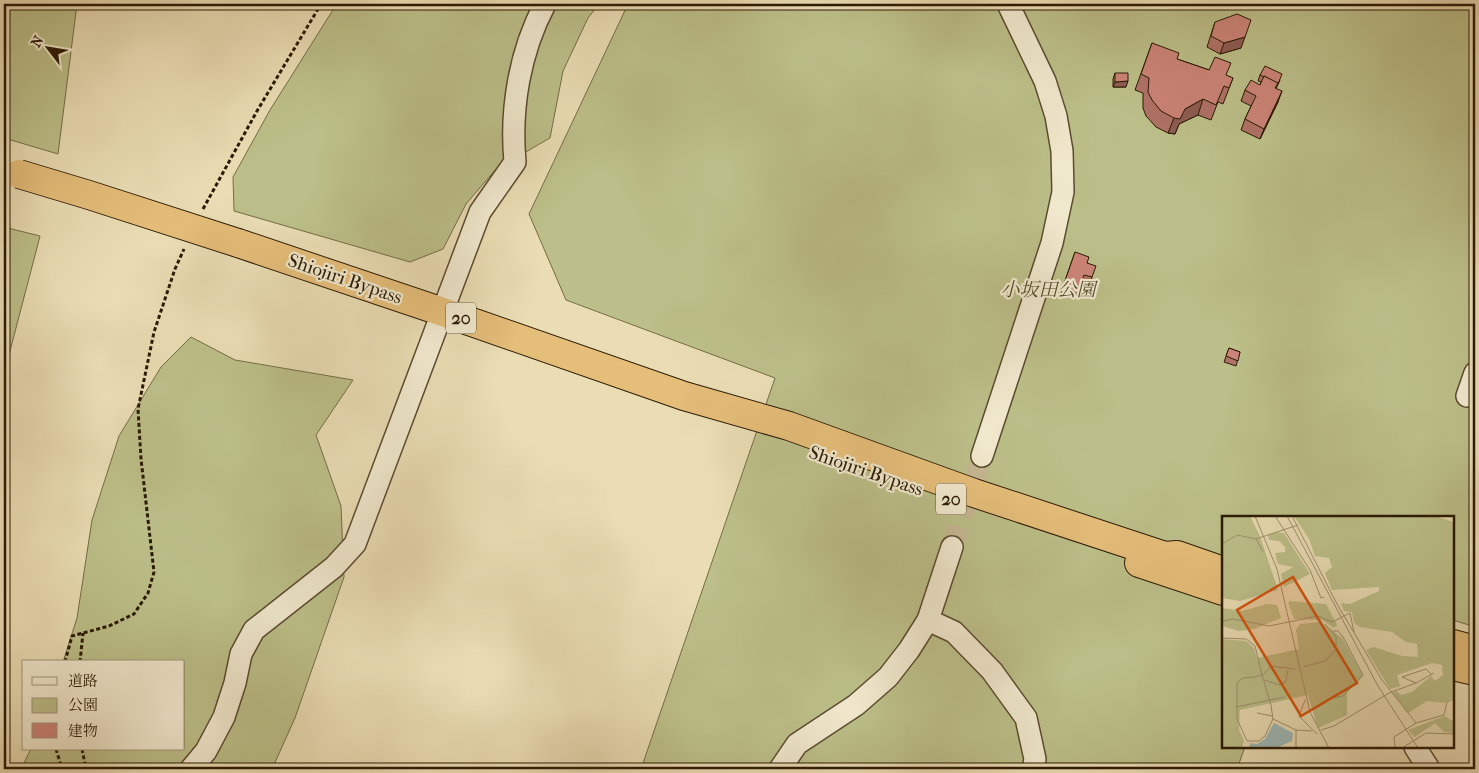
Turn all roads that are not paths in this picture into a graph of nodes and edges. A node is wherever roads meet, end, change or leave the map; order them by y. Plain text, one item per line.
1 (545, 4) edge
2 (1008, 4) edge
3 (11, 172) edge
4 (443, 312) junction
5 (1475, 373) edge
6 (684, 396) junction
7 (1467, 396) dead end
8 (982, 456) tunnel mouth
9 (952, 547) tunnel mouth
10 (1222, 571) edge
11 (1222, 592) edge
12 (928, 620) junction
13 (1454, 644) edge
14 (1475, 650) edge
15 (1454, 666) edge
16 (1475, 671) edge
17 (1416, 748) edge
18 (191, 769) edge
19 (780, 769) edge
20 (1033, 769) edge
21 (1429, 769) edge

1 - 4 street
2 - 8 street
3 - 4 highway, Shiojiri Bypass / 20, bridge
4 - 6 highway, Shiojiri Bypass / 20
4 - 18 street
5 - 7 street
6 - 10 highway, Shiojiri Bypass / 20
6 - 11 highway, Shiojiri Bypass / 20
9 - 12 street
12 - 19 street
12 - 20 street
13 - 14 highway
15 - 16 highway
17 - 21 street

